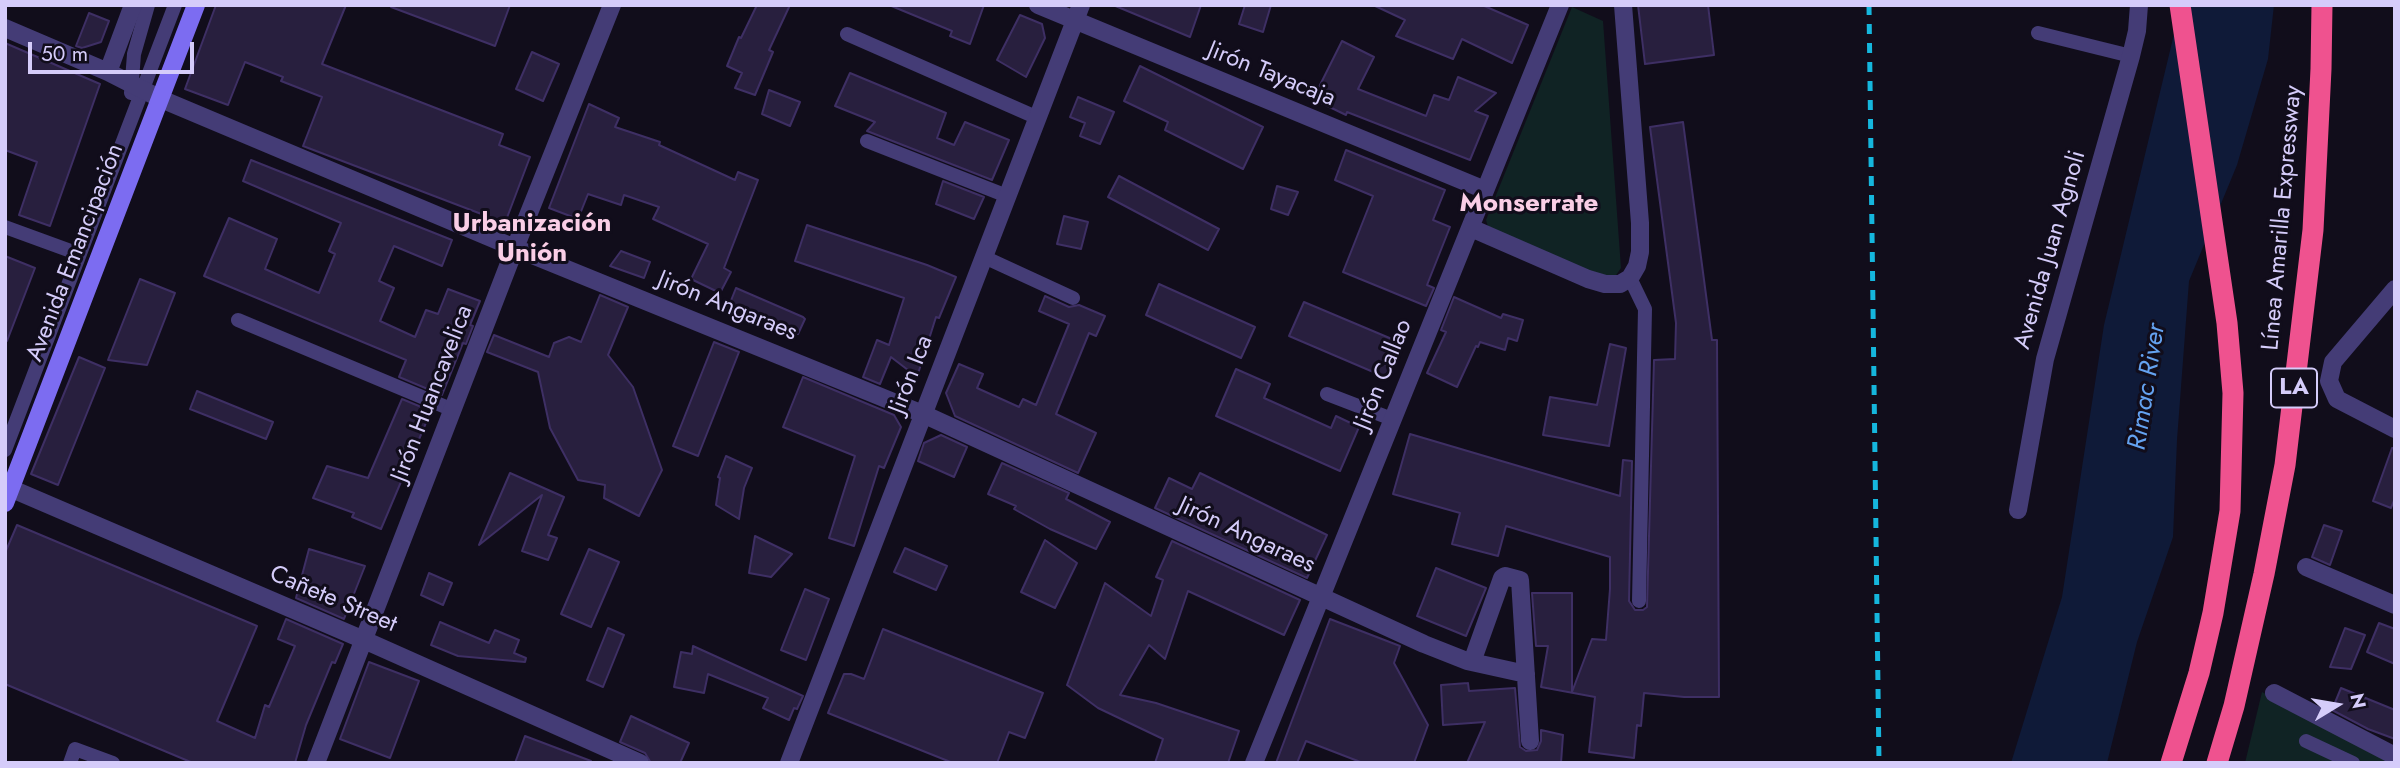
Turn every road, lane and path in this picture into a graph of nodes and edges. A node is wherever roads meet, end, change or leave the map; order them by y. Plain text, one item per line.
1 (133, 5) edge
2 (148, 5) edge
3 (175, 5) edge
4 (197, 5) edge
5 (612, 5) edge
6 (1038, 5) edge
7 (1560, 5) edge
8 (1623, 5) edge
9 (2139, 5) edge
10 (2180, 5) edge
11 (2322, 5) edge
12 (1078, 13) edge
13 (5, 28) edge
14 (2038, 33) dead end
15 (847, 34) dead end
16 (2131, 56) junction
17 (108, 72) junction
18 (137, 87) junction
19 (161, 99) junction
20 (1038, 118) junction
21 (867, 141) dead end
22 (1485, 190) junction
23 (1007, 196) junction
24 (5, 226) edge
25 (1471, 228) junction
26 (515, 248) junction
27 (79, 254) junction
28 (984, 257) junction
29 (1630, 278) junction
30 (2395, 289) edge
31 (1073, 299) dead end
32 (238, 320) dead end
33 (1327, 394) dead end
34 (453, 410) junction
35 (923, 414) junction
36 (1392, 419) junction
37 (2395, 429) edge
38 (5, 450) edge
39 (7, 493) edge
40 (2018, 510) dead end
41 (2306, 567) dead end
42 (1320, 596) junction
43 (1639, 601) dead end
44 (2395, 606) edge
45 (364, 639) junction
46 (1472, 662) junction
47 (1526, 674) junction
48 (2274, 694) dead end
49 (1530, 741) dead end
50 (2306, 741) dead end
51 (2395, 756) edge
52 (70, 763) edge
53 (113, 763) edge
54 (316, 763) edge
55 (640, 763) edge
56 (789, 763) edge
57 (1254, 763) edge
58 (2171, 763) edge
59 (2217, 763) edge
60 (2353, 763) edge

1 - 17 street
2 - 18 lane
3 - 18 lane
4 - 19 main road, Avenida Emancipación
5 - 26 street, Jirón Huancavelica
6 - 12 street, Jirón Tayacaja
7 - 22 street, Jirón Callao
8 - 29 street
9 - 16 street, Avenida Juan Agnoli
10 - 58 highway
11 - 59 highway, Línea Amarilla Expressway / LA
12 - 20 street, Jirón Ica
12 - 22 street, Jirón Tayacaja
13 - 17 street, Jirón Angaraes
14 - 16 lane
15 - 20 lane
16 - 40 street, Avenida Juan Agnoli
17 - 18 street, Jirón Angaraes
18 - 19 street, Jirón Angaraes
18 - 27 lane
19 - 26 street, Jirón Angaraes
19 - 39 main road, Avenida Emancipación
20 - 23 street, Jirón Ica
21 - 23 lane
22 - 25 street, Jirón Callao
23 - 28 street, Jirón Ica
24 - 27 lane
25 - 29 street
25 - 36 street, Jirón Callao
26 - 34 street, Jirón Huancavelica
26 - 35 street, Jirón Angaraes
27 - 38 lane
28 - 31 lane
28 - 35 street, Jirón Ica
29 - 43 lane
30 - 37 street
32 - 34 lane
33 - 36 lane
34 - 45 street, Jirón Huancavelica
35 - 42 street, Jirón Angaraes
35 - 56 street, Jirón Ica
36 - 42 street, Jirón Callao
39 - 45 street, Cañete Street
41 - 44 street
42 - 46 street, Jirón Angaraes
42 - 57 street, Jirón Callao
45 - 54 street, Jirón Huancavelica
45 - 55 street, Cañete Street
46 - 47 street, Jirón Angaraes
46 - 47 street
47 - 49 street
48 - 51 street
50 - 60 lane
52 - 53 lane

